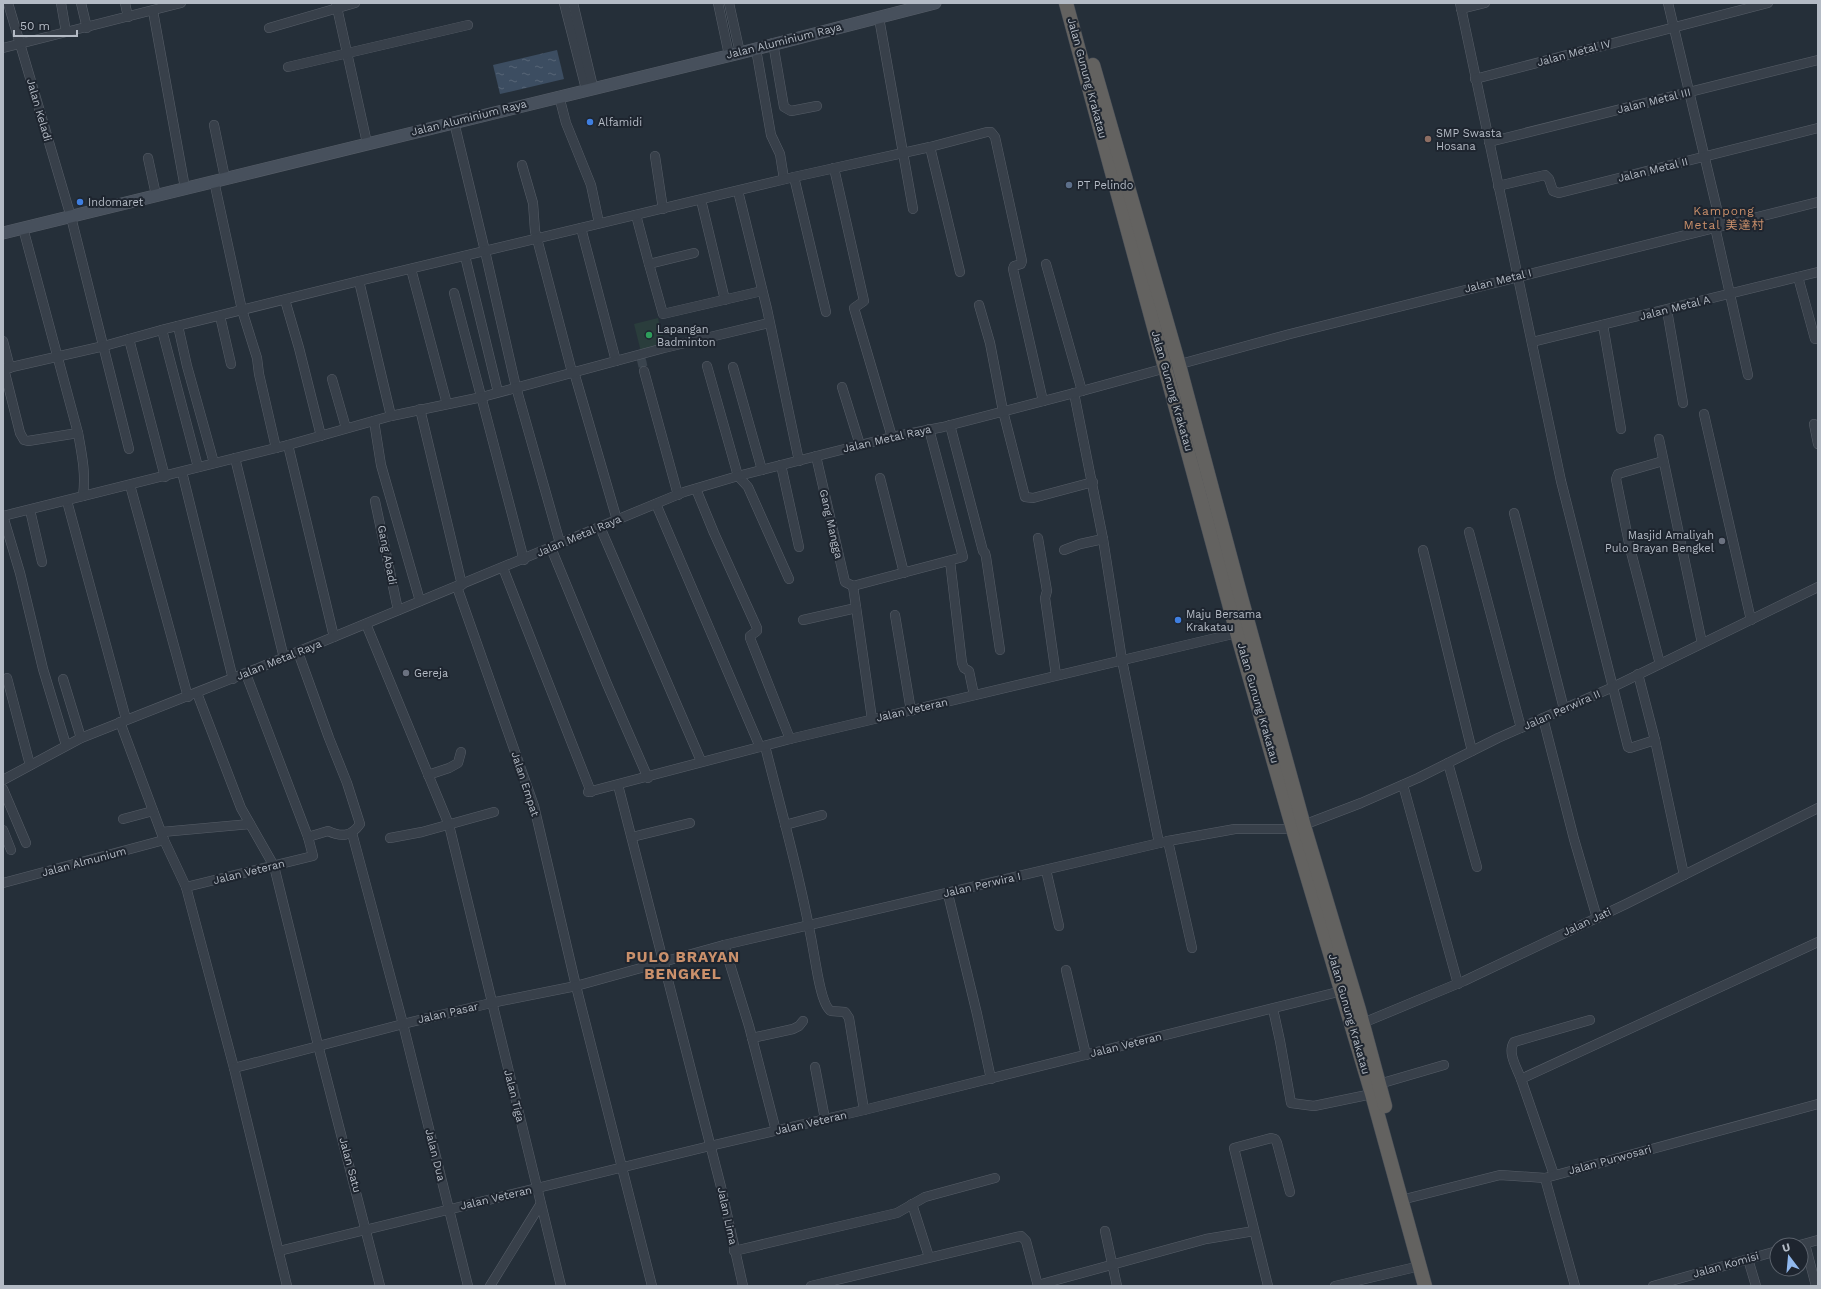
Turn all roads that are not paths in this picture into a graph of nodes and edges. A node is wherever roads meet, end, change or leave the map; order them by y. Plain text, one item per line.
1 (8, 3) edge
2 (61, 3) edge
3 (81, 3) edge
4 (124, 3) edge
5 (181, 3) edge
6 (355, 3) edge
7 (564, 3) edge
8 (573, 3) edge
9 (935, 3) edge
10 (1066, 3) edge
11 (1076, 3) edge
12 (1485, 3) edge
13 (1668, 3) edge
14 (1768, 3) edge
15 (729, 4) edge
16 (337, 5) edge
17 (719, 5) edge
18 (1461, 6) edge
19 (153, 11) junction
20 (128, 17) junction
21 (879, 18) junction
22 (468, 25) dead end
23 (1674, 27) junction
24 (87, 28) junction
25 (269, 28) dead end
26 (66, 32) junction
27 (20, 43) junction
28 (773, 44) junction
29 (3, 48) edge
30 (756, 49) junction
31 (348, 53) junction
32 (734, 54) junction
33 (1818, 60) edge
34 (288, 67) dead end
35 (1475, 79) junction
36 (589, 88) junction
37 (1689, 92) junction
38 (559, 96) junction
39 (817, 106) dead end
40 (454, 122) junction
41 (214, 125) dead end
42 (1818, 128) edge
43 (368, 142) junction
44 (1489, 142) junction
45 (930, 147) junction
46 (902, 153) junction
47 (654, 156) dead end
48 (1704, 157) junction
49 (148, 158) dead end
50 (522, 164) dead end
51 (834, 168) junction
52 (794, 177) junction
53 (220, 179) junction
54 (784, 179) junction
55 (1498, 186) junction
56 (185, 188) junction
57 (738, 191) junction
58 (156, 195) junction
59 (701, 200) junction
60 (1818, 202) edge
61 (663, 209) junction
62 (913, 209) dead end
63 (636, 215) junction
64 (71, 216) junction
65 (599, 223) junction
66 (1718, 227) junction
67 (23, 228) junction
68 (581, 228) junction
69 (3, 233) edge
70 (538, 238) junction
71 (485, 250) junction
72 (694, 254) dead end
73 (464, 256) junction
74 (649, 264) junction
75 (1046, 264) dead end
76 (411, 269) junction
77 (960, 272) dead end
78 (1818, 272) edge
79 (1518, 276) junction
80 (1798, 277) junction
81 (359, 281) junction
82 (762, 291) junction
83 (454, 293) dead end
84 (1730, 293) junction
85 (285, 300) junction
86 (725, 300) junction
87 (979, 305) dead end
88 (242, 310) junction
89 (1667, 310) junction
90 (826, 312) dead end
91 (220, 316) junction
92 (769, 323) junction
93 (1603, 325) junction
94 (178, 326) junction
95 (162, 330) junction
96 (129, 339) junction
97 (1815, 339) dead end
98 (3, 342) edge
99 (1532, 342) junction
100 (104, 346) junction
101 (58, 356) junction
102 (616, 360) junction
103 (231, 364) dead end
104 (1180, 365) junction
105 (707, 366) dead end
106 (733, 367) dead end
107 (6, 369) edge
108 (1165, 369) junction
109 (644, 371) tunnel mouth
110 (573, 372) junction
111 (1748, 375) dead end
112 (332, 379) dead end
113 (842, 386) dead end
114 (516, 387) junction
115 (498, 392) junction
116 (1078, 392) junction
117 (482, 396) junction
118 (1043, 401) junction
119 (1683, 403) dead end
120 (447, 404) junction
121 (420, 409) junction
122 (1003, 411) junction
123 (1704, 414) dead end
124 (391, 416) junction
125 (374, 421) junction
126 (1814, 424) dead end
127 (950, 425) junction
128 (346, 428) junction
129 (929, 429) junction
130 (1621, 429) dead end
131 (78, 433) junction
132 (321, 436) junction
133 (892, 436) junction
134 (1659, 439) dead end
135 (1818, 444) edge
136 (288, 445) junction
137 (860, 445) junction
138 (276, 448) junction
139 (129, 449) dead end
140 (816, 456) junction
141 (235, 458) junction
142 (799, 461) junction
143 (1663, 461) junction
144 (214, 463) junction
145 (781, 466) junction
146 (198, 467) junction
147 (762, 470) junction
148 (182, 472) junction
149 (738, 476) junction
150 (164, 477) junction
151 (880, 478) dead end
152 (1093, 482) junction
153 (130, 485) junction
154 (696, 489) junction
155 (678, 495) junction
156 (83, 496) junction
157 (67, 501) junction
158 (375, 501) dead end
159 (656, 504) junction
160 (30, 510) junction
161 (1514, 513) dead end
162 (3, 516) edge
163 (397, 519) junction
164 (617, 520) junction
165 (380, 524) junction
166 (600, 527) junction
167 (1469, 532) dead end
168 (1038, 538) dead end
169 (1103, 538) junction
170 (560, 543) junction
171 (799, 547) dead end
172 (551, 548) junction
173 (1064, 550) dead end
174 (1423, 550) dead end
175 (524, 560) junction
176 (950, 561) junction
177 (42, 562) dead end
178 (503, 568) junction
179 (904, 573) junction
180 (788, 579) dead end
181 (459, 586) junction
182 (853, 586) junction
183 (1818, 587) edge
184 (420, 601) junction
185 (856, 608) junction
186 (398, 610) junction
187 (895, 615) dead end
188 (804, 620) dead end
189 (1751, 620) junction
190 (366, 624) junction
191 (1237, 632) junction
192 (334, 637) junction
193 (1702, 643) junction
194 (1000, 650) dead end
195 (298, 652) junction
196 (284, 658) junction
197 (1122, 660) junction
198 (1660, 664) junction
199 (246, 674) junction
200 (1638, 674) junction
201 (1056, 675) junction
202 (8, 678) dead end
203 (63, 679) dead end
204 (233, 679) junction
205 (1613, 686) junction
206 (197, 693) junction
207 (974, 695) junction
208 (188, 697) junction
209 (1564, 709) junction
210 (911, 710) junction
211 (1543, 718) junction
212 (872, 719) junction
213 (123, 720) junction
214 (1521, 728) junction
215 (81, 738) junction
216 (790, 739) junction
217 (1655, 740) junction
218 (66, 745) junction
219 (763, 747) junction
220 (1472, 751) junction
221 (461, 752) dead end
222 (702, 761) junction
223 (1448, 763) junction
224 (30, 765) junction
225 (428, 775) junction
226 (648, 778) junction
227 (3, 780) edge
228 (618, 785) junction
229 (1403, 785) junction
230 (3, 789) edge
231 (1818, 808) edge
232 (154, 811) junction
233 (494, 812) dead end
234 (822, 815) dead end
235 (123, 819) dead end
236 (690, 823) dead end
237 (250, 824) junction
238 (448, 825) junction
239 (785, 825) junction
240 (1299, 827) junction
241 (3, 830) edge
242 (352, 833) junction
243 (163, 836) junction
244 (632, 836) junction
245 (308, 837) junction
246 (390, 838) dead end
247 (1163, 842) junction
248 (26, 843) dead end
249 (11, 850) dead end
250 (274, 866) junction
251 (1477, 867) dead end
252 (1046, 870) junction
253 (1684, 875) junction
254 (3, 884) edge
255 (186, 887) junction
256 (948, 894) junction
257 (1597, 918) junction
258 (810, 926) junction
259 (1059, 926) dead end
260 (1818, 942) edge
261 (724, 945) junction
262 (1192, 948) dead end
263 (663, 961) junction
264 (1066, 970) dead end
265 (1458, 984) junction
266 (576, 986) junction
267 (1342, 991) junction
268 (491, 1003) junction
269 (1273, 1009) junction
270 (1590, 1020) dead end
271 (803, 1021) dead end
272 (403, 1024) junction
273 (1358, 1025) junction
274 (752, 1038) junction
275 (318, 1045) junction
276 (1086, 1055) junction
277 (1444, 1065) dead end
278 (815, 1067) dead end
279 (234, 1068) junction
280 (991, 1079) junction
281 (1521, 1079) junction
282 (1376, 1089) junction
283 (1818, 1104) edge
284 (864, 1110) junction
285 (825, 1119) junction
286 (776, 1131) junction
287 (710, 1146) junction
288 (623, 1168) junction
289 (1550, 1176) junction
290 (995, 1178) dead end
291 (537, 1188) junction
292 (1290, 1192) dead end
293 (1406, 1199) junction
294 (912, 1204) junction
295 (540, 1205) junction
296 (449, 1209) junction
297 (367, 1229) junction
298 (1105, 1231) dead end
299 (1254, 1231) junction
300 (279, 1251) junction
301 (734, 1251) junction
302 (1769, 1253) edge
303 (928, 1257) junction
304 (1748, 1259) junction
305 (1112, 1265) junction
306 (1809, 1265) edge
307 (1420, 1266) junction
308 (1671, 1284) edge
309 (1038, 1285) edge
310 (288, 1286) edge
311 (380, 1286) edge
312 (468, 1286) edge
313 (490, 1286) edge
314 (561, 1286) edge
315 (652, 1286) edge
316 (743, 1286) edge
317 (811, 1286) edge
318 (1117, 1286) edge
319 (1268, 1286) edge
320 (1335, 1286) edge
321 (1425, 1286) edge
322 (1435, 1286) edge
323 (1575, 1286) edge
324 (1653, 1286) edge
325 (1756, 1286) edge
326 (1816, 1286) edge

1 - 27 street, Jalan Keladi
2 - 26 street
3 - 24 street
4 - 20 street
5 - 19 street
6 - 16 street
7 - 36 street
8 - 36 street
9 - 21 main road, Jalan Aluminium Raya
10 - 108 highway, Jalan Gunung Krakatau
11 - 104 highway, Jalan Gunung Krakatau
12 - 18 street
13 - 23 street
14 - 23 street, Jalan Metal IV
15 - 17 street
15 - 32 street
16 - 25 street
16 - 31 street
17 - 32 street
18 - 35 street
19 - 20 street
19 - 56 street
20 - 24 street
21 - 28 main road, Jalan Aluminium Raya
21 - 46 street
22 - 31 street
23 - 35 street, Jalan Metal IV
23 - 37 street
24 - 26 street
26 - 27 street
27 - 29 street
27 - 64 street, Jalan Keladi
28 - 30 main road, Jalan Aluminium Raya
28 - 39 street
30 - 32 main road, Jalan Aluminium Raya
30 - 54 street
31 - 34 street
31 - 43 street
32 - 36 main road, Jalan Aluminium Raya
33 - 37 street, Jalan Metal III
35 - 44 street
36 - 38 main road, Jalan Aluminium Raya
37 - 44 street, Jalan Metal III
37 - 48 street
38 - 40 main road, Jalan Aluminium Raya
38 - 65 street
40 - 43 main road, Jalan Aluminium Raya
40 - 71 street
41 - 53 street
42 - 48 street, Jalan Metal II
43 - 53 main road, Jalan Aluminium Raya
44 - 55 street
45 - 46 street
45 - 77 street
45 - 118 street
46 - 51 street
46 - 62 street
47 - 61 street
48 - 55 street, Jalan Metal II
48 - 66 street
49 - 58 street
50 - 70 street
51 - 52 street
51 - 133 street
52 - 54 street
52 - 90 street
53 - 56 main road, Jalan Aluminium Raya
53 - 88 street
54 - 57 street
55 - 79 street
56 - 58 main road, Jalan Aluminium Raya
57 - 59 street
57 - 82 street
58 - 64 main road, Jalan Aluminium Raya
59 - 61 street
59 - 86 street
60 - 66 street, Jalan Metal I
61 - 63 street
63 - 65 street
63 - 74 street
64 - 67 main road, Jalan Aluminium Raya
64 - 100 street, Jalan Keladi
65 - 68 street
66 - 79 street, Jalan Metal I
66 - 84 street
67 - 69 main road, Jalan Aluminium Raya
67 - 101 street
68 - 70 street
68 - 102 street
70 - 71 street
70 - 110 street
71 - 73 street
71 - 114 street
72 - 74 street
73 - 76 street
73 - 115 street
74 - 86 street
75 - 116 street
76 - 81 street
76 - 120 street
78 - 80 street, Jalan Metal A
79 - 99 street
79 - 104 street, Jalan Metal I
80 - 84 street, Jalan Metal A
80 - 97 street
81 - 85 street
81 - 124 street
82 - 86 street
82 - 92 street
83 - 117 street
84 - 89 street, Jalan Metal A
84 - 111 street
85 - 88 street
85 - 132 street
87 - 122 street
88 - 91 street
88 - 138 street
89 - 93 street, Jalan Metal A
89 - 119 street
91 - 94 street
91 - 103 street
92 - 102 street
92 - 142 street
93 - 99 street, Jalan Metal A
93 - 130 street
94 - 95 street
94 - 144 street
95 - 96 street
95 - 146 street
96 - 100 street
96 - 150 street
98 - 107 street
99 - 205 street
100 - 101 street
100 - 139 street, Jalan Keladi
101 - 107 street
101 - 131 street
102 - 110 street
104 - 108 street, Jalan Metal Raya
104 - 240 highway, Jalan Gunung Krakatau
105 - 149 street
106 - 147 street
107 - 131 street
108 - 116 street, Jalan Metal Raya
108 - 191 highway, Jalan Gunung Krakatau
109 - 155 street
110 - 114 street
110 - 164 street
112 - 128 street
113 - 137 street
114 - 115 street
114 - 170 street
115 - 117 street
116 - 118 street, Jalan Metal Raya
116 - 152 street
117 - 120 street
117 - 175 street
118 - 122 street, Jalan Metal Raya
120 - 121 street
121 - 124 street
121 - 181 street, Jalan Empat
122 - 127 street, Jalan Metal Raya
122 - 152 street
123 - 189 street
124 - 125 street
125 - 128 street
125 - 163 street
126 - 135 street
127 - 129 street, Jalan Metal Raya
127 - 194 street
128 - 132 street
129 - 133 street, Jalan Metal Raya
129 - 176 street
131 - 156 street
132 - 136 street
133 - 137 street, Jalan Metal Raya
134 - 143 street
136 - 138 street
136 - 192 street
137 - 140 street, Jalan Metal Raya
138 - 141 street
140 - 142 street, Jalan Metal Raya
140 - 182 street, Gang Mangga
141 - 144 street
141 - 196 street
142 - 145 street, Jalan Metal Raya
143 - 193 street
143 - 198 street
144 - 146 street
145 - 147 street, Jalan Metal Raya
145 - 171 street
146 - 148 street
147 - 149 street, Jalan Metal Raya
148 - 150 street
148 - 204 street
149 - 154 street, Jalan Metal Raya
149 - 180 street
150 - 153 street
151 - 179 street
152 - 169 street
153 - 156 street
153 - 208 street
154 - 155 street, Jalan Metal Raya
154 - 216 street
155 - 159 street, Jalan Metal Raya
156 - 157 street
157 - 160 street
157 - 213 street
158 - 165 street, Gang Abadi
159 - 164 street, Jalan Metal Raya
159 - 219 street
160 - 162 street
160 - 177 street
161 - 209 street
162 - 218 street
163 - 165 street
163 - 184 street
164 - 166 street, Jalan Metal Raya
165 - 186 street, Gang Abadi
166 - 170 street, Jalan Metal Raya
166 - 222 street
167 - 214 street
168 - 201 street
169 - 173 street
169 - 197 street
170 - 172 street, Jalan Metal Raya
172 - 175 street, Jalan Metal Raya
172 - 226 street
174 - 220 street
175 - 178 street, Jalan Metal Raya
176 - 179 street
176 - 207 street
178 - 181 street, Jalan Metal Raya
178 - 228 street, Jalan Veteran
179 - 182 street
181 - 184 street, Jalan Metal Raya
181 - 266 street, Jalan Empat
182 - 185 street
183 - 189 street, Jalan Perwira II
184 - 186 street, Jalan Metal Raya
185 - 188 street
185 - 212 street
186 - 190 street, Jalan Metal Raya
187 - 210 street
189 - 193 street, Jalan Perwira II
190 - 192 street, Jalan Metal Raya
190 - 225 street, Jalan Tiga
191 - 197 street, Jalan Veteran
191 - 240 highway, Jalan Gunung Krakatau
192 - 195 street, Jalan Metal Raya
193 - 198 street, Jalan Perwira II
195 - 196 street, Jalan Metal Raya
195 - 242 street
196 - 199 street, Jalan Metal Raya
197 - 201 street, Jalan Veteran
197 - 247 street
198 - 200 street, Jalan Perwira II
199 - 204 street, Jalan Metal Raya
199 - 245 street
200 - 205 street, Jalan Perwira II
200 - 217 street
201 - 207 street, Jalan Veteran
202 - 224 street
203 - 215 street
204 - 206 street, Jalan Metal Raya
205 - 209 street, Jalan Perwira II
205 - 217 street
206 - 208 street, Jalan Metal Raya
206 - 237 street, Jalan Satu
207 - 210 street, Jalan Veteran
208 - 213 street, Jalan Metal Raya
209 - 211 street, Jalan Perwira II
210 - 212 street, Jalan Veteran
211 - 214 street, Jalan Perwira II
211 - 257 street
212 - 216 street, Jalan Veteran
213 - 215 street, Jalan Metal Raya
213 - 232 street
214 - 220 street, Jalan Perwira II
215 - 218 street, Jalan Metal Raya
216 - 219 street, Jalan Veteran
217 - 253 street
218 - 224 street, Jalan Metal Raya
219 - 222 street, Jalan Veteran
219 - 239 street
220 - 223 street, Jalan Perwira II
221 - 225 street
222 - 226 street, Jalan Veteran
223 - 229 street, Jalan Perwira II
223 - 251 street
224 - 227 street, Jalan Metal Raya
225 - 238 street, Jalan Tiga
226 - 228 street, Jalan Veteran
228 - 244 street, Jalan Lima
229 - 240 street, Jalan Perwira II
229 - 265 street
230 - 248 street
231 - 253 street, Jalan Jati
232 - 235 street
232 - 243 street
233 - 238 street
234 - 239 street
236 - 244 street
237 - 243 street, Jalan Almunium
237 - 250 street, Jalan Satu
238 - 246 street
238 - 268 street, Jalan Tiga
239 - 258 street
240 - 247 street, Jalan Perwira I
240 - 267 highway, Jalan Gunung Krakatau
240 - 273 highway, Jalan Gunung Krakatau
241 - 249 street
242 - 245 street
242 - 272 street, Jalan Dua
243 - 254 street, Jalan Almunium
243 - 255 street
244 - 263 street, Jalan Lima
245 - 250 street, Jalan Veteran
247 - 252 street, Jalan Perwira I
247 - 262 street
250 - 255 street, Jalan Veteran
250 - 275 street, Jalan Satu
252 - 256 street, Jalan Perwira I
252 - 259 street
253 - 257 street, Jalan Jati
255 - 279 street
256 - 258 street, Jalan Perwira I
256 - 280 street
257 - 265 street, Jalan Jati
258 - 261 street, Jalan Perwira I
258 - 284 street
260 - 281 street
261 - 263 street, Jalan Perwira I
261 - 274 street
263 - 266 street, Jalan Pasar
263 - 287 street, Jalan Lima
264 - 276 street
265 - 273 street, Jalan Jati
266 - 268 street, Jalan Pasar
266 - 288 street, Jalan Empat
267 - 269 street, Jalan Veteran
267 - 273 highway, Jalan Gunung Krakatau
268 - 272 street, Jalan Pasar
268 - 291 street, Jalan Tiga
269 - 276 street, Jalan Veteran
269 - 282 street
270 - 281 street
271 - 274 street
272 - 275 street, Jalan Pasar
272 - 296 street, Jalan Dua
273 - 282 highway, Jalan Gunung Krakatau
274 - 286 street
275 - 279 street, Jalan Pasar
275 - 297 street, Jalan Satu
276 - 280 street, Jalan Veteran
277 - 282 street
278 - 285 street
279 - 300 street
280 - 284 street, Jalan Veteran
281 - 289 street
282 - 293 highway, Jalan Gunung Krakatau
283 - 289 street, Jalan Purwosari
284 - 285 street, Jalan Veteran
285 - 286 street, Jalan Veteran
286 - 287 street, Jalan Veteran
287 - 288 street, Jalan Veteran
287 - 301 street, Jalan Lima
288 - 291 street, Jalan Veteran
288 - 315 street, Jalan Empat
289 - 293 street, Jalan Purwosari
289 - 323 street
290 - 294 street
291 - 295 street, Jalan Tiga
291 - 296 street, Jalan Veteran
292 - 299 street
293 - 307 highway, Jalan Gunung Krakatau
293 - 322 highway, Jalan Gunung Krakatau
294 - 301 street
294 - 303 street
295 - 313 street
295 - 314 street, Jalan Tiga
296 - 297 street, Jalan Veteran
296 - 312 street, Jalan Dua
297 - 300 street, Jalan Veteran
297 - 311 street, Jalan Satu
298 - 305 street
299 - 305 street
299 - 319 street
300 - 310 street
301 - 316 street, Jalan Lima
302 - 304 street, Jalan Komisi
303 - 309 street
303 - 317 street
304 - 308 street, Jalan Komisi
304 - 325 street
305 - 309 street
305 - 318 street
306 - 326 street
307 - 320 street
307 - 321 highway, Jalan Gunung Krakatau
308 - 324 street, Jalan Komisi

